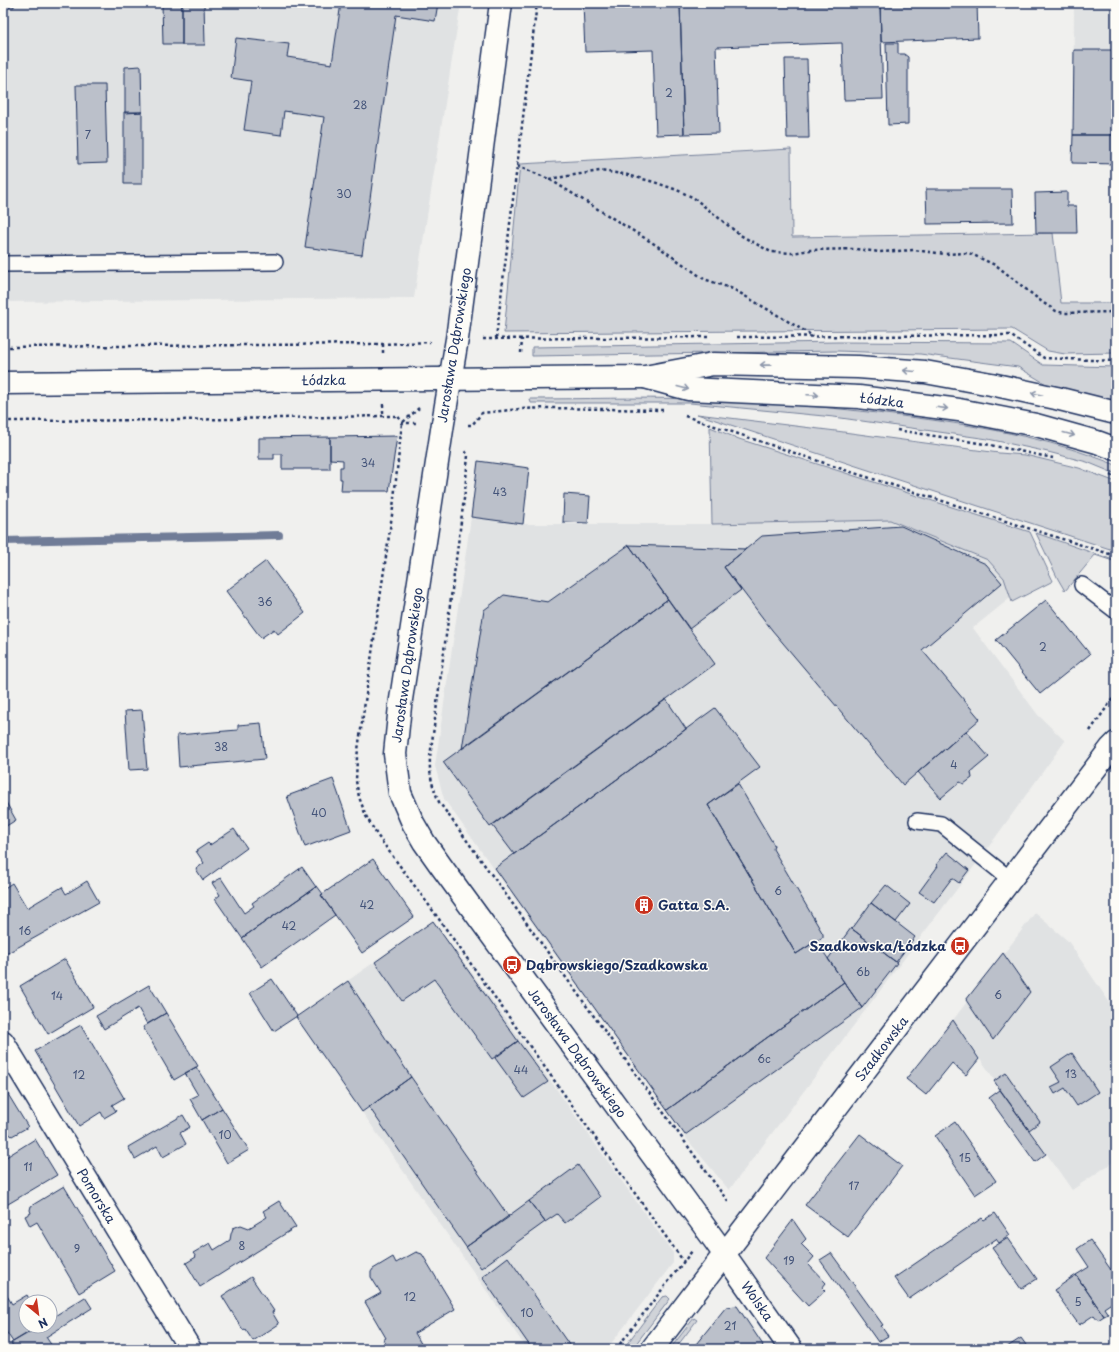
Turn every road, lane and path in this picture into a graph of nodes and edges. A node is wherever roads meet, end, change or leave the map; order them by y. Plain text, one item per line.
1 (501, 3) edge
2 (537, 3) edge
3 (517, 166) junction
4 (550, 179) junction
5 (275, 262) dead end
6 (3, 264) edge
7 (1116, 312) edge
8 (814, 336) junction
9 (711, 337) dead end
10 (735, 337) dead end
11 (496, 338) junction
12 (457, 339) junction
13 (3, 347) edge
14 (1116, 361) edge
15 (645, 377) junction
16 (450, 379) junction
17 (3, 383) edge
18 (667, 410) dead end
19 (1116, 413) edge
20 (682, 415) dead end
21 (3, 421) edge
22 (402, 423) junction
23 (443, 424) junction
24 (895, 429) dead end
25 (1116, 449) edge
26 (1054, 458) dead end
27 (1103, 473) dead end
28 (1116, 477) edge
29 (1116, 556) edge
30 (1082, 585) dead end
31 (1116, 611) edge
32 (1114, 743) edge
33 (917, 820) dead end
34 (1011, 880) junction
35 (3, 1042) edge
36 (729, 1203) dead end
37 (694, 1248) dead end
38 (724, 1254) junction
39 (684, 1262) junction
40 (190, 1349) edge
41 (616, 1349) edge
42 (652, 1349) edge
43 (791, 1349) edge

1 - 12 street, Jarosława Dąbrowskiego
2 - 3 path
3 - 4 path
3 - 11 path
4 - 7 path
4 - 8 path
5 - 6 lane
8 - 10 path
8 - 14 path
9 - 11 path
11 - 12 path
12 - 13 path
12 - 16 street, Jarosława Dąbrowskiego
15 - 16 street, Łódzka
19 -> 15 street, Łódzka
15 -> 25 street, Łódzka
16 - 17 street, Łódzka
16 - 22 path
16 - 23 street, Jarosława Dąbrowskiego
18 - 23 path
20 - 29 path
21 - 22 path
22 - 23 path
22 - 39 path
23 - 36 path
23 - 38 street, Jarosława Dąbrowskiego
24 - 26 path
27 - 28 path
30 - 31 lane
32 - 34 street, Szadkowska
33 - 34 lane
34 - 38 street, Szadkowska
35 - 40 street, Pomorska
37 - 39 path
38 - 42 street, Szadkowska
38 - 43 street, Wolska
39 - 41 path

